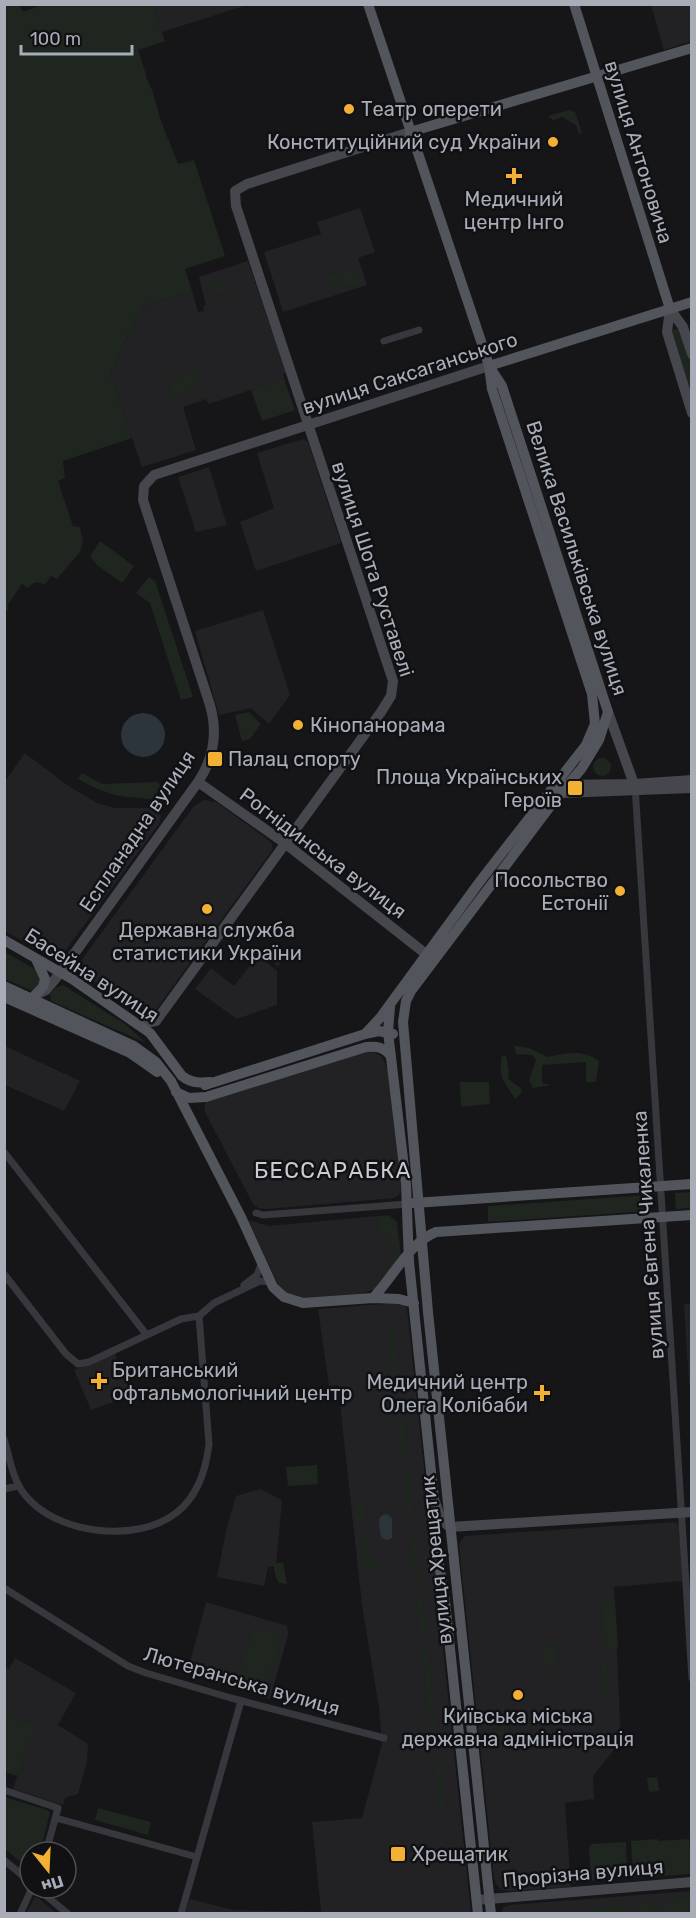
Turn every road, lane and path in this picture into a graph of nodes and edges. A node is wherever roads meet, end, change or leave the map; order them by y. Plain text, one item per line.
1 (368, 4) edge
2 (574, 4) edge
3 (692, 48) edge
4 (596, 77) junction
5 (410, 132) junction
6 (692, 302) edge
7 (670, 309) junction
8 (419, 330) dead end
9 (384, 341) dead end
10 (692, 354) edge
11 (489, 366) junction
12 (692, 414) edge
13 (308, 424) junction
14 (144, 486) joint
15 (608, 712) junction
16 (692, 780) edge
17 (198, 782) junction
18 (569, 784) junction
19 (635, 787) junction
20 (692, 788) edge
21 (557, 790) junction
22 (286, 844) junction
23 (4, 940) edge
24 (426, 954) junction
25 (35, 957) junction
26 (61, 972) junction
27 (4, 987) edge
28 (30, 995) junction
29 (4, 996) edge
30 (393, 998) junction
31 (140, 1025) junction
32 (387, 1032) junction
33 (366, 1034) junction
34 (403, 1046) junction
35 (391, 1056) junction
36 (210, 1082) junction
37 (177, 1093) junction
38 (189, 1098) junction
39 (188, 1114) junction
40 (4, 1152) edge
41 (692, 1184) edge
42 (661, 1186) junction
43 (420, 1203) junction
44 (408, 1204) junction
45 (256, 1213) dead end
46 (692, 1215) edge
47 (663, 1217) junction
48 (421, 1242) junction
49 (409, 1253) junction
50 (262, 1262) junction
51 (4, 1274) edge
52 (271, 1282) junction
53 (233, 1293) junction
54 (373, 1298) junction
55 (414, 1303) junction
56 (199, 1316) junction
57 (146, 1335) junction
58 (4, 1439) edge
59 (18, 1486) junction
60 (4, 1489) edge
61 (434, 1500) junction
62 (686, 1512) edge
63 (450, 1527) junction
64 (4, 1588) edge
65 (692, 1678) edge
66 (241, 1701) junction
67 (384, 1738) dead end
68 (4, 1790) edge
69 (56, 1818) junction
70 (50, 1840) edge
71 (197, 1857) junction
72 (4, 1860) edge
73 (18, 1872) edge
74 (692, 1882) edge
75 (490, 1899) junction
76 (27, 1900) edge
77 (52, 1900) edge
78 (477, 1900) junction
79 (20, 1914) edge
80 (68, 1914) edge
81 (182, 1914) edge
82 (477, 1914) edge
83 (491, 1914) edge

1 - 5 main road, Велика Васильківська вулиця
2 - 4 main road, вулиця Антоновича
3 - 4 main road
4 - 5 main road
4 - 7 main road, вулиця Антоновича
5 - 11 main road, Велика Васильківська вулиця
5 - 13 main road, вулиця Шота Руставелі
6 - 7 main road, вулиця Саксаганського
7 - 10 main road, вулиця Антоновича
7 - 11 main road, вулиця Саксаганського
7 - 12 main road, вулиця Антоновича
8 - 9 street
11 - 13 main road, вулиця Саксаганського
11 - 15 main road, Велика Васильківська вулиця
11 - 21 main road, Велика Васильківська вулиця
13 - 14 main road, вулиця Саксаганського
13 - 22 main road, вулиця Шота Руставелі
14 - 17 main road, Еспланадна вулиця
15 - 18 main road, Велика Васильківська вулиця
15 - 19 main road
16 - 19 main road
17 - 22 main road, Рогнідинська вулиця
17 - 26 main road, Еспланадна вулиця
18 - 19 main road
18 - 21 main road
19 - 20 main road
19 - 21 main road
19 - 42 street, вулиця Євгена Чикаленка
21 - 24 main road, Велика Васильківська вулиця
21 - 34 main road, Велика Васильківська вулиця
22 - 24 main road, Рогнідинська вулиця
22 - 31 main road, вулиця Шота Руставелі
23 - 25 main road, Басейна вулиця
24 - 30 main road, Велика Васильківська вулиця
25 - 26 main road, Басейна вулиця
25 - 28 main road
26 - 28 main road, Еспланадна вулиця
26 - 31 main road, Басейна вулиця
27 - 28 main road, Басейна вулиця
28 - 37 main road, Басейна вулиця
29 - 37 main road, Басейна вулиця
30 - 32 main road, Велика Васильківська вулиця
30 - 33 main road, Велика Васильківська вулиця
31 - 36 main road, Басейна вулиця
32 - 33 main road
32 - 34 main road
32 - 35 main road, Велика Васильківська вулиця
33 - 36 main road
34 - 43 main road, Велика Васильківська вулиця
35 - 38 main road
35 - 44 main road, Велика Васильківська вулиця
36 - 38 main road
37 - 38 main road
37 - 39 main road, Басейна вулиця
38 - 39 main road
39 - 50 main road, Басейна вулиця
40 - 57 street
41 - 42 main road
42 - 43 main road
42 - 47 street, вулиця Євгена Чикаленка
43 - 44 main road
43 - 48 main road, вулиця Хрещатик
44 - 45 street
44 - 49 main road, вулиця Хрещатик
46 - 47 main road
47 - 48 main road
47 - 62 street, вулиця Євгена Чикаленка
48 - 49 main road
48 - 63 main road, вулиця Хрещатик
49 - 54 main road
49 - 55 main road, вулиця Хрещатик
50 - 52 main road, Басейна вулиця
50 - 53 street
51 - 57 street
52 - 53 street
52 - 54 main road
53 - 56 street
54 - 55 main road
55 - 61 main road, вулиця Хрещатик
56 - 57 street
56 - 59 street
58 - 59 street
59 - 60 street
61 - 63 main road
61 - 78 main road, вулиця Хрещатик
62 - 63 main road
62 - 65 street, вулиця Євгена Чикаленка
63 - 75 main road, вулиця Хрещатик
64 - 66 street, Лютеранська вулиця
66 - 67 street, Лютеранська вулиця
66 - 71 street
68 - 69 street
69 - 70 street
69 - 71 street
71 - 81 street
72 - 73 street
74 - 75 main road, Прорізна вулиця
75 - 78 main road, Прорізна вулиця
75 - 83 main road, вулиця Хрещатик
76 - 79 street
77 - 80 street
78 - 82 main road, вулиця Хрещатик

